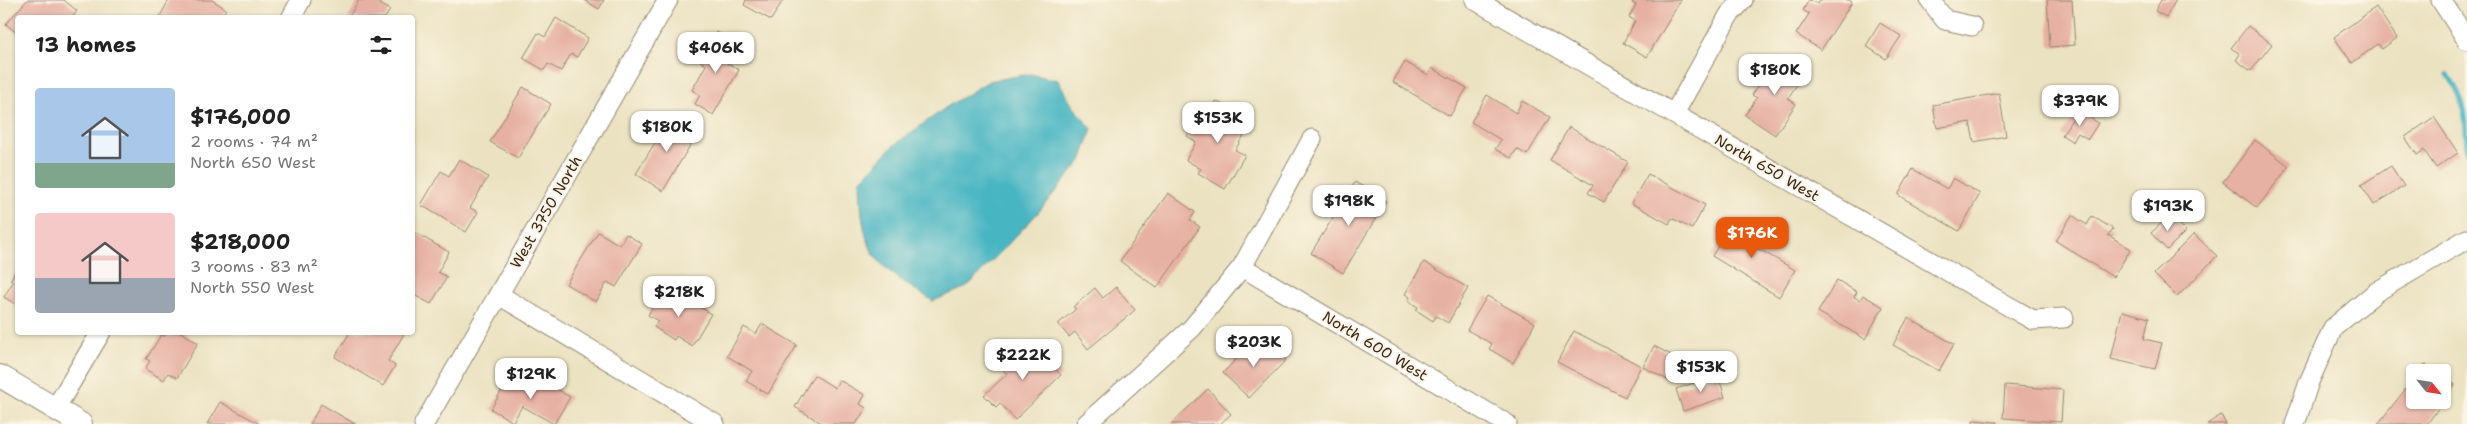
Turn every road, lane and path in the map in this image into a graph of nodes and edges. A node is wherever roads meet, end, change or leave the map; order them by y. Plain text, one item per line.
1 (301, 0) edge
2 (668, 0) edge
3 (1475, 0) edge
4 (1743, 0) edge
5 (1930, 0) edge
6 (2441, 0) edge
7 (293, 15) edge
8 (1972, 26) dead end
9 (2467, 40) edge
10 (1674, 114) junction
11 (1312, 139) dead end
12 (2467, 239) edge
13 (1242, 267) junction
14 (499, 295) junction
15 (2064, 318) dead end
16 (99, 335) edge
17 (0, 376) edge
18 (56, 409) junction
19 (81, 424) edge
20 (424, 424) edge
21 (715, 424) edge
22 (1086, 424) edge
23 (1508, 424) edge
24 (2295, 424) edge

1 - 7 street
2 - 14 street, West 3750 North
3 - 10 street, North 650 West
4 - 10 street
5 - 8 street
6 - 9 street
10 - 15 street, North 650 West
11 - 13 street
12 - 24 street
13 - 22 street
13 - 23 street, North 600 West
14 - 20 street, West 3750 North
14 - 21 street
16 - 18 street
17 - 18 street
18 - 19 street

